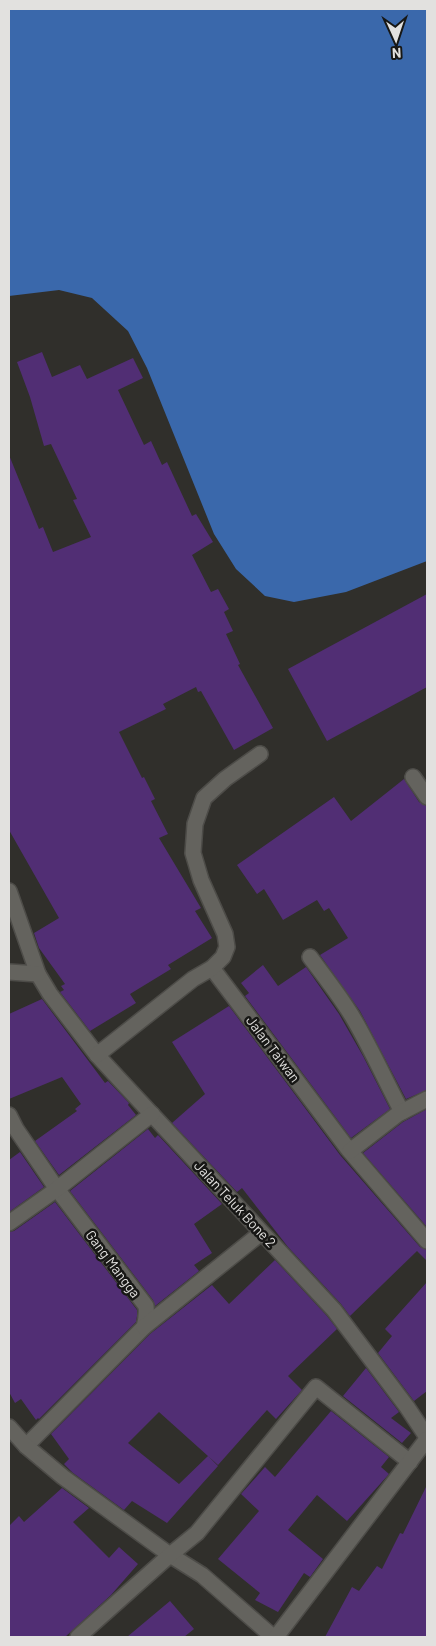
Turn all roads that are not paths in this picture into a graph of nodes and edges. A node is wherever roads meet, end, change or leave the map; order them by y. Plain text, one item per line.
1 (260, 754) dead end
2 (413, 777) dead end
3 (427, 797) edge
4 (9, 891) edge
5 (310, 957) dead end
6 (212, 968) junction
7 (9, 972) edge
8 (38, 974) junction
9 (97, 1055) junction
10 (427, 1099) edge
11 (402, 1112) junction
12 (152, 1114) junction
13 (9, 1115) edge
14 (350, 1151) junction
15 (57, 1189) junction
16 (9, 1223) edge
17 (261, 1233) junction
18 (427, 1241) edge
19 (144, 1327) junction
20 (9, 1427) edge
21 (427, 1438) edge
22 (26, 1446) junction
23 (410, 1462) junction
24 (170, 1555) junction
25 (78, 1637) edge
26 (275, 1637) edge

1 - 6 street
2 - 3 street
4 - 8 street, Jalan Teluk Bone 2
5 - 11 street
6 - 9 street
6 - 14 street, Jalan Taiwan
7 - 8 street
8 - 9 street, Jalan Teluk Bone 2
9 - 12 street, Jalan Teluk Bone 2
10 - 11 street
11 - 14 street
12 - 15 street
12 - 17 street, Jalan Teluk Bone 2
13 - 15 street, Gang Mangga
14 - 18 street, Jalan Taiwan
15 - 16 street
15 - 19 street, Gang Mangga
17 - 19 street
17 - 21 street, Jalan Teluk Bone 2
19 - 22 street
20 - 22 street
21 - 23 street
22 - 24 street
23 - 24 street
23 - 26 street
24 - 25 street
24 - 26 street

